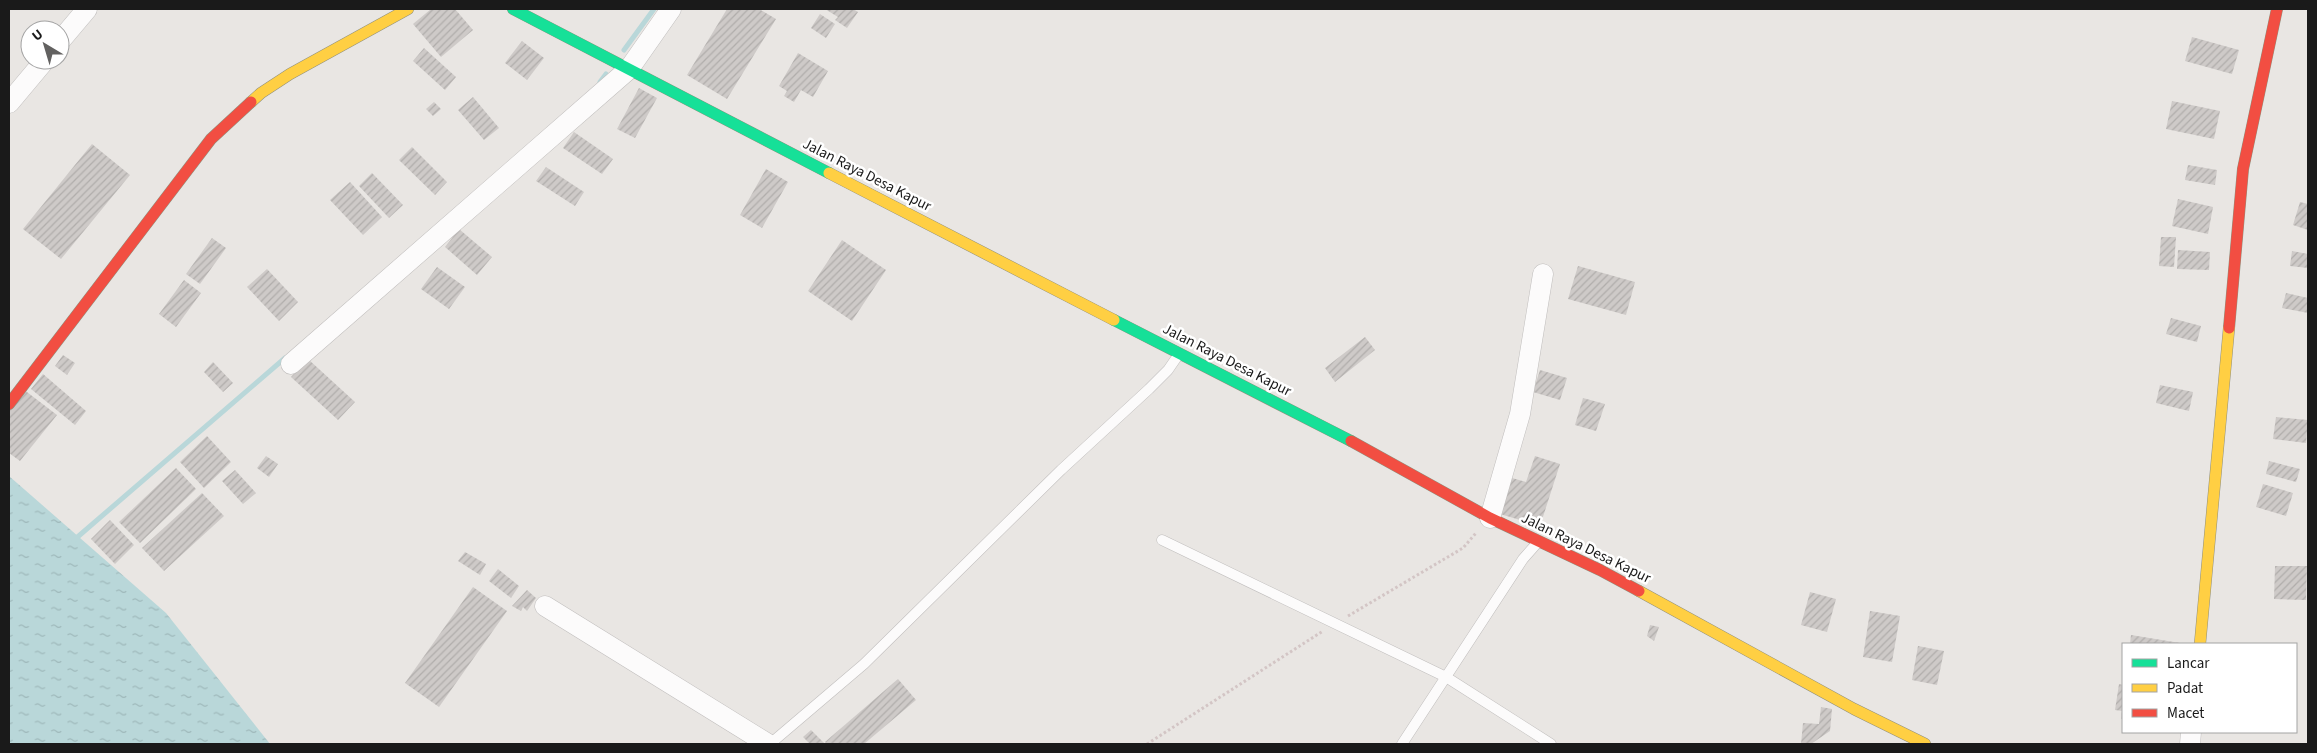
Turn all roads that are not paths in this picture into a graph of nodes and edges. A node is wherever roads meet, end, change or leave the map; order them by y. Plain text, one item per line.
1 (87, 9) edge
2 (408, 9) edge
3 (513, 9) edge
4 (671, 9) edge
5 (2277, 9) edge
6 (70, 29) edge
7 (629, 69) junction
8 (36, 70) edge
9 (9, 104) edge
10 (1543, 274) dead end
11 (1180, 353) junction
12 (291, 364) dead end
13 (9, 404) edge
14 (1490, 518) junction
15 (1162, 540) dead end
16 (1538, 541) junction
17 (545, 606) dead end
18 (2200, 643) edge
19 (1446, 677) junction
20 (769, 744) edge
21 (1402, 744) edge
22 (1551, 744) edge
23 (1925, 744) edge

1 - 6 street
2 - 13 street
3 - 7 street, Jalan Raya Desa Kapur
4 - 7 street
5 - 18 street
7 - 11 street, Jalan Raya Desa Kapur
7 - 12 street
8 - 9 street
10 - 14 street
11 - 14 street, Jalan Raya Desa Kapur
11 - 20 lane
14 - 16 street, Jalan Raya Desa Kapur
15 - 19 lane
16 - 19 lane
16 - 23 street, Jalan Raya Desa Kapur
17 - 20 street
19 - 21 lane
19 - 22 lane

